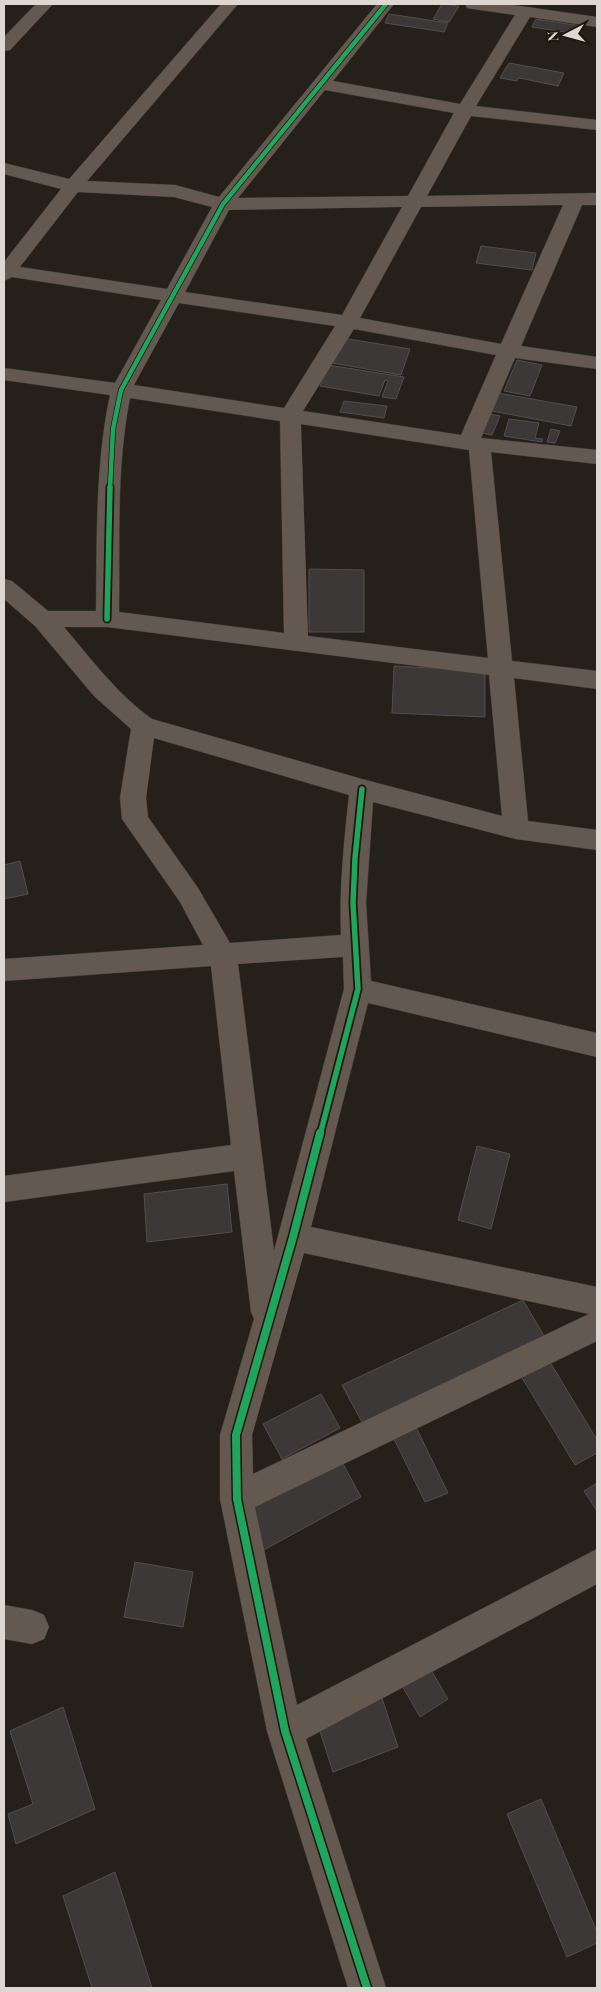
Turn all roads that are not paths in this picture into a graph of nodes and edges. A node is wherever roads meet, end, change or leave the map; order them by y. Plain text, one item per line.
1 (45, 4) edge
2 (230, 4) edge
3 (386, 4) edge
4 (473, 4) edge
5 (526, 12) junction
6 (597, 22) edge
7 (4, 46) edge
8 (321, 84) junction
9 (465, 110) junction
10 (597, 125) edge
11 (4, 168) edge
12 (73, 186) junction
13 (575, 199) junction
14 (597, 199) edge
15 (415, 201) junction
16 (223, 204) junction
17 (6, 273) edge
18 (173, 297) junction
19 (348, 322) junction
20 (508, 351) junction
21 (597, 363) edge
22 (4, 374) edge
23 (121, 390) junction
24 (290, 415) junction
25 (474, 443) junction
26 (597, 457) edge
27 (4, 587) edge
28 (42, 619) junction
29 (107, 619) junction
30 (296, 642) junction
31 (500, 667) junction
32 (597, 680) edge
33 (144, 726) junction
34 (362, 788) junction
35 (516, 829) junction
36 (597, 840) edge
37 (355, 945) junction
38 (223, 955) junction
39 (4, 970) edge
40 (358, 989) junction
41 (597, 1045) edge
42 (247, 1156) junction
43 (4, 1189) edge
44 (293, 1237) junction
45 (597, 1301) edge
46 (267, 1325) junction
47 (597, 1325) edge
48 (237, 1499) junction
49 (597, 1566) edge
50 (285, 1731) junction
51 (367, 1988) edge

1 - 7 street
2 - 12 street
3 - 8 street
4 - 5 street
5 - 6 street
5 - 9 street
8 - 9 street
8 - 16 street
9 - 10 street
9 - 15 street
11 - 12 street
12 - 16 street
12 - 17 street
13 - 14 street
13 - 15 street
13 - 20 street
15 - 16 street
15 - 19 street
16 - 18 street
17 - 18 street
18 - 19 street
18 - 23 street
19 - 20 street
19 - 24 street
20 - 21 street
20 - 25 street
22 - 23 street
23 - 24 street
23 - 29 street
24 - 25 street
24 - 30 street
25 - 26 street
25 - 31 street
27 - 28 street
28 - 29 street
28 - 33 street
29 - 30 street
30 - 31 street
31 - 32 street
31 - 35 street
33 - 34 street
33 - 38 street
34 - 35 street
34 - 37 street
35 - 36 street
37 - 38 street
37 - 40 street
38 - 39 street
38 - 42 street
40 - 41 street
40 - 44 street
42 - 43 street
42 - 46 street
44 - 45 street
44 - 46 street
46 - 48 street
47 - 48 street
48 - 50 street
49 - 50 street
50 - 51 street

